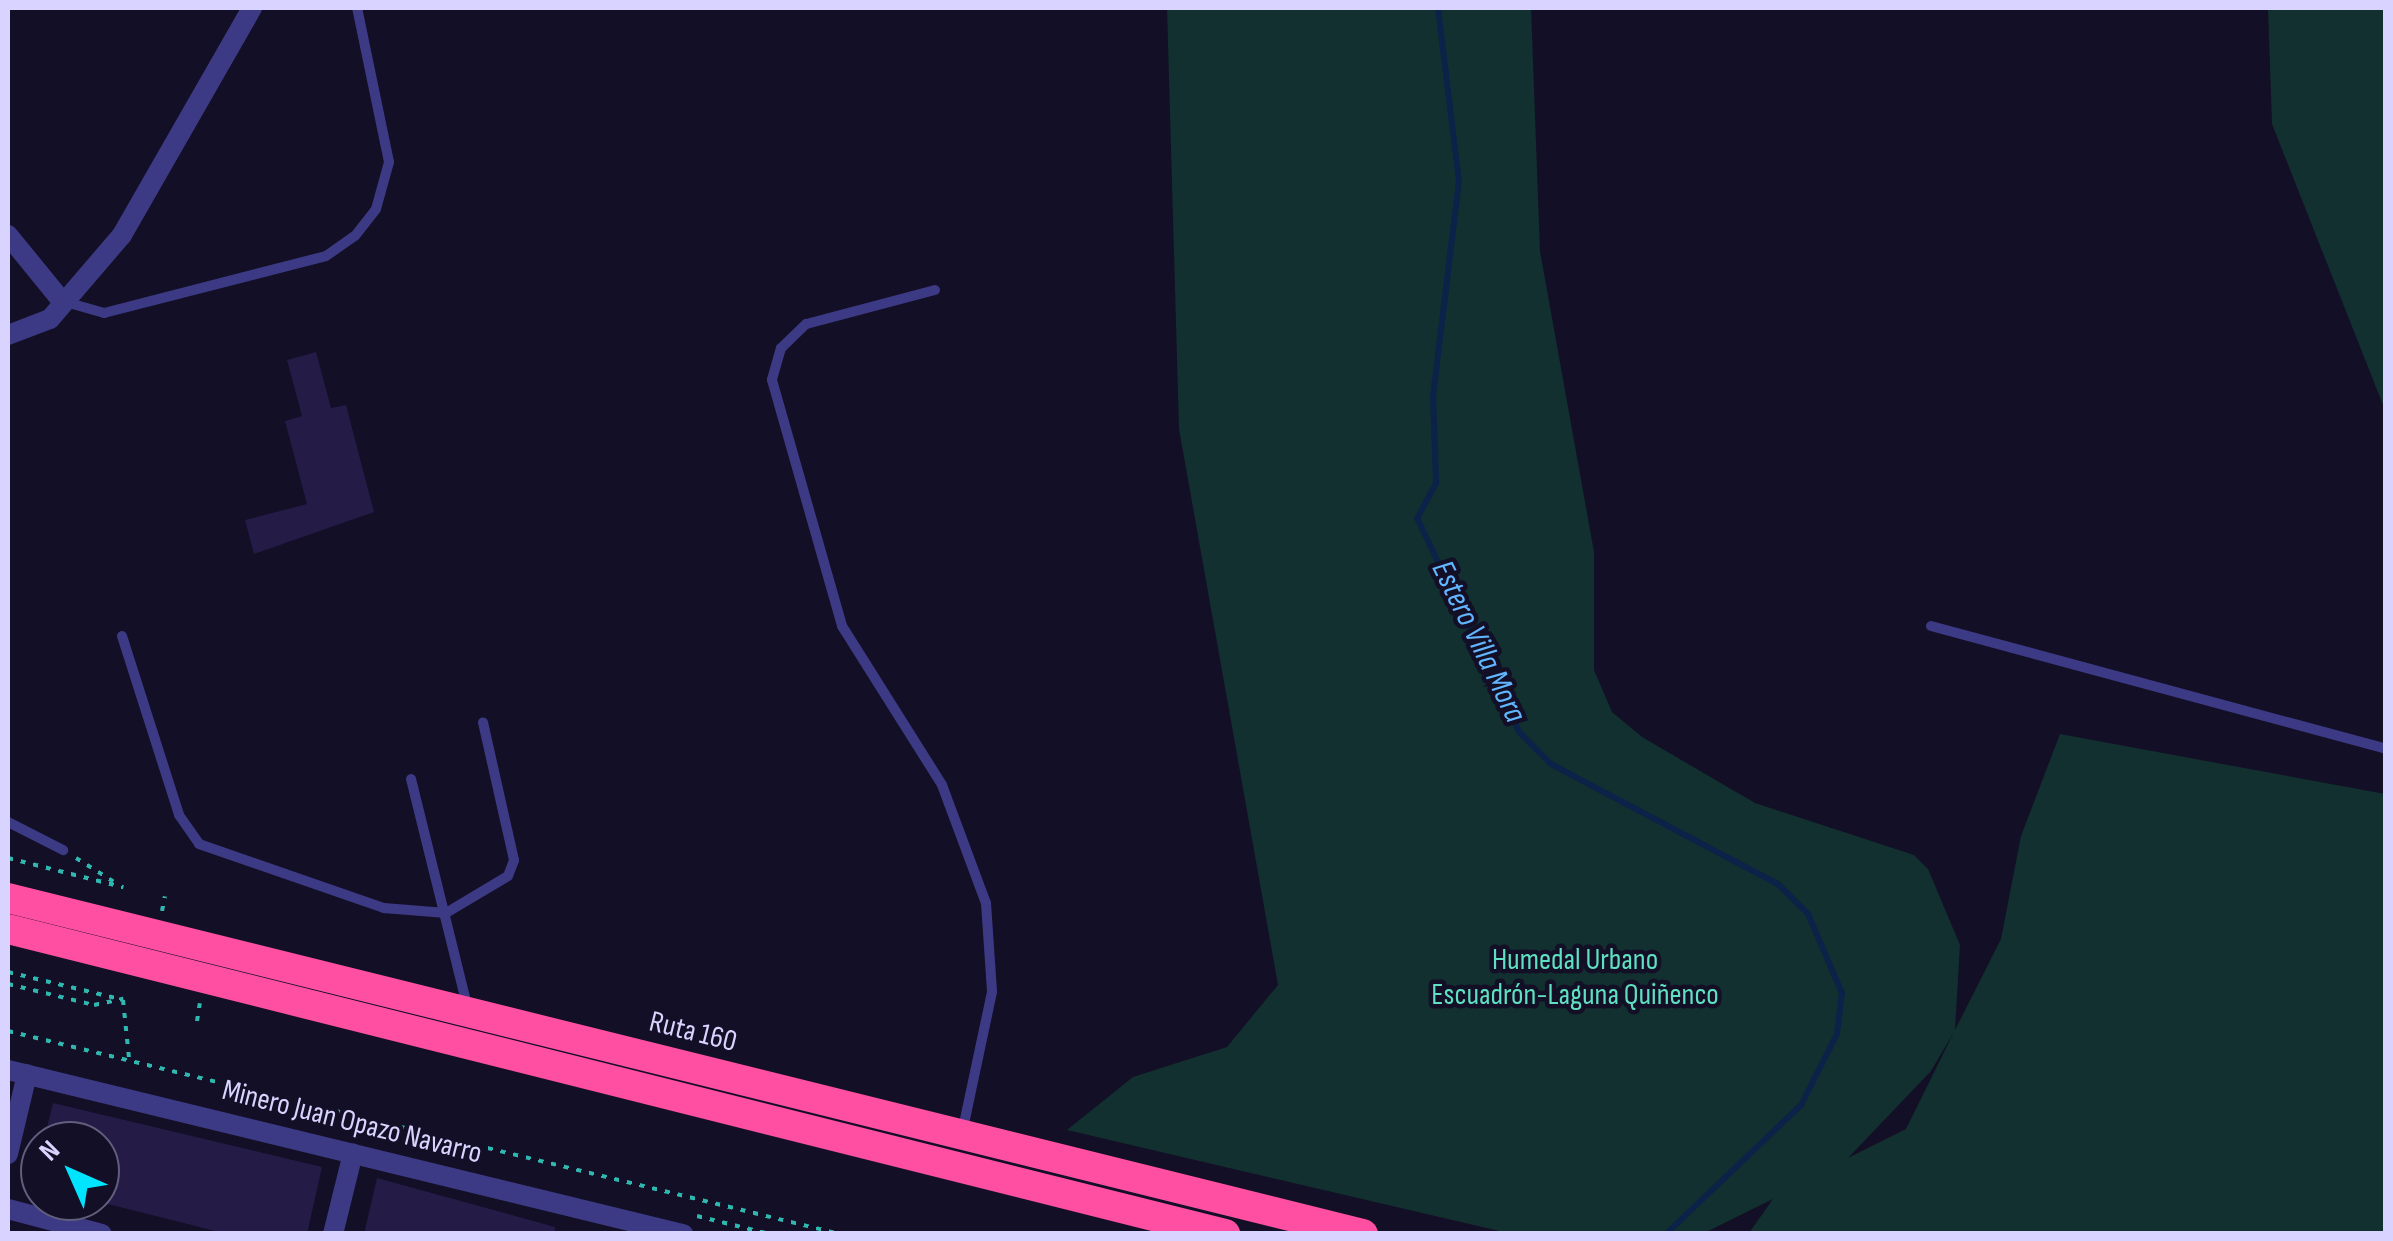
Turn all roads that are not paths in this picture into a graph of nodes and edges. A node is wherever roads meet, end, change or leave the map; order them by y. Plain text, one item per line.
1 (252, 8) edge
2 (357, 8) edge
3 (8, 235) edge
4 (934, 290) dead end
5 (61, 300) junction
6 (8, 335) edge
7 (1931, 626) dead end
8 (122, 636) dead end
9 (483, 722) dead end
10 (2386, 749) edge
11 (410, 778) dead end
12 (8, 822) edge
13 (62, 850) road end
14 (8, 898) edge
15 (446, 913) junction
16 (8, 930) edge
17 (468, 1012) junction
18 (17, 1072) edge
19 (962, 1134) junction
20 (355, 1143) junction
21 (8, 1154) edge
22 (8, 1209) edge
23 (627, 1227) edge
24 (102, 1234) edge
25 (333, 1234) edge
26 (683, 1234) edge
27 (1225, 1234) edge
28 (1363, 1234) edge

1 - 5 street
2 - 5 lane
3 - 5 street
4 - 19 lane
5 - 6 street
7 - 10 lane
8 - 15 lane
9 - 15 lane
11 - 15 lane
12 - 13 lane
14 - 17 highway, Ruta 160
15 - 17 lane
16 - 27 highway
17 - 19 highway, Ruta 160
18 - 20 street, Minero Juan Opazo Navarro
18 - 21 street
19 - 28 highway, Ruta 160
20 - 23 street, Minero Juan Opazo Navarro
20 - 25 street
22 - 24 street
23 - 26 street, Minero Juan Opazo Navarro

